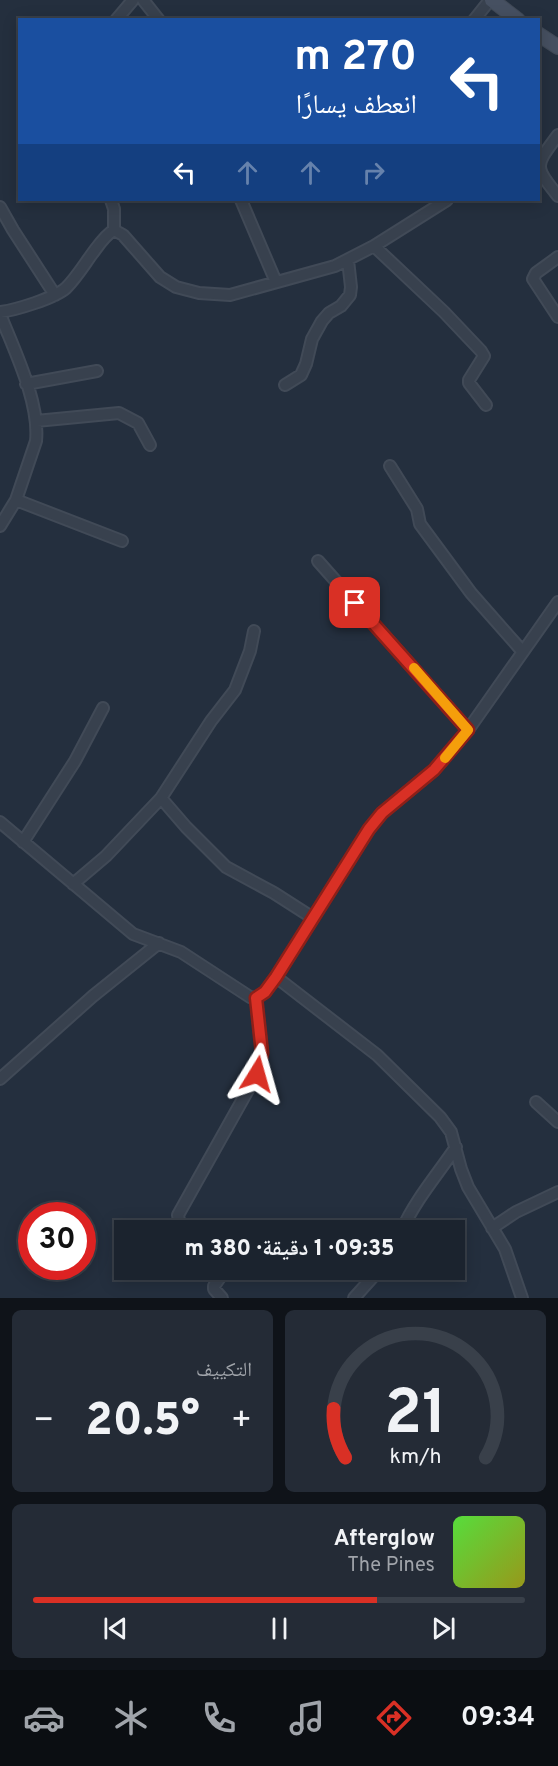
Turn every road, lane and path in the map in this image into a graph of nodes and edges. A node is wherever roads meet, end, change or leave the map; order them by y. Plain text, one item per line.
1 (133, 0) edge
2 (143, 0) edge
3 (491, 0) edge
4 (118, 18) edge
5 (157, 18) edge
6 (476, 18) edge
7 (515, 18) edge
8 (540, 35) edge
9 (558, 47) edge
10 (558, 135) edge
11 (541, 155) edge
12 (540, 173) edge
13 (558, 196) edge
14 (111, 201) edge
15 (241, 201) edge
16 (445, 201) edge
17 (0, 207) edge
18 (114, 230) junction
19 (374, 246) junction
20 (558, 257) edge
21 (348, 260) junction
22 (276, 282) junction
23 (55, 295) junction
24 (0, 313) edge
25 (558, 317) edge
26 (97, 371) dead end
27 (26, 384) junction
28 (285, 385) dead end
29 (486, 405) dead end
30 (36, 421) junction
31 (150, 445) dead end
32 (390, 466) dead end
33 (16, 500) junction
34 (0, 526) edge
35 (122, 541) dead end
36 (318, 561) dead end
37 (558, 602) edge
38 (254, 631) dead end
39 (523, 652) junction
40 (103, 708) dead end
41 (468, 730) junction
42 (161, 798) junction
43 (0, 822) edge
44 (23, 842) junction
45 (73, 884) junction
46 (313, 918) junction
47 (159, 943) junction
48 (276, 977) junction
49 (256, 998) junction
50 (0, 1079) edge
51 (536, 1102) dead end
52 (558, 1122) edge
53 (456, 1147) junction
54 (558, 1192) edge
55 (179, 1220) edge
56 (407, 1220) edge
57 (492, 1228) junction
58 (218, 1280) edge
59 (370, 1280) edge
60 (222, 1298) edge
61 (354, 1298) edge
62 (522, 1298) edge

1 - 4 street
2 - 5 street
3 - 6 street
3 - 7 main road
8 - 9 main road
10 - 11 street
12 - 13 street
14 - 18 street
15 - 22 street
16 - 19 street
17 - 23 street
18 - 22 street
18 - 23 street
19 - 21 street
19 - 29 street
20 - 25 street
21 - 22 street
21 - 28 street
23 - 24 street
24 - 27 street
26 - 27 street
27 - 30 street
30 - 31 street
30 - 33 street
32 - 39 street
33 - 34 street
33 - 35 street
36 - 41 street
37 - 39 street
38 - 42 street
39 - 41 street
40 - 44 street
41 - 46 street
42 - 45 street
42 - 46 street
43 - 44 street
44 - 45 street
45 - 47 street
46 - 48 street
47 - 49 street
47 - 50 street
48 - 49 street
48 - 53 street
49 - 55 street
51 - 52 street
53 - 56 street
53 - 57 street
54 - 57 street
57 - 62 street
58 - 60 street
59 - 61 street

